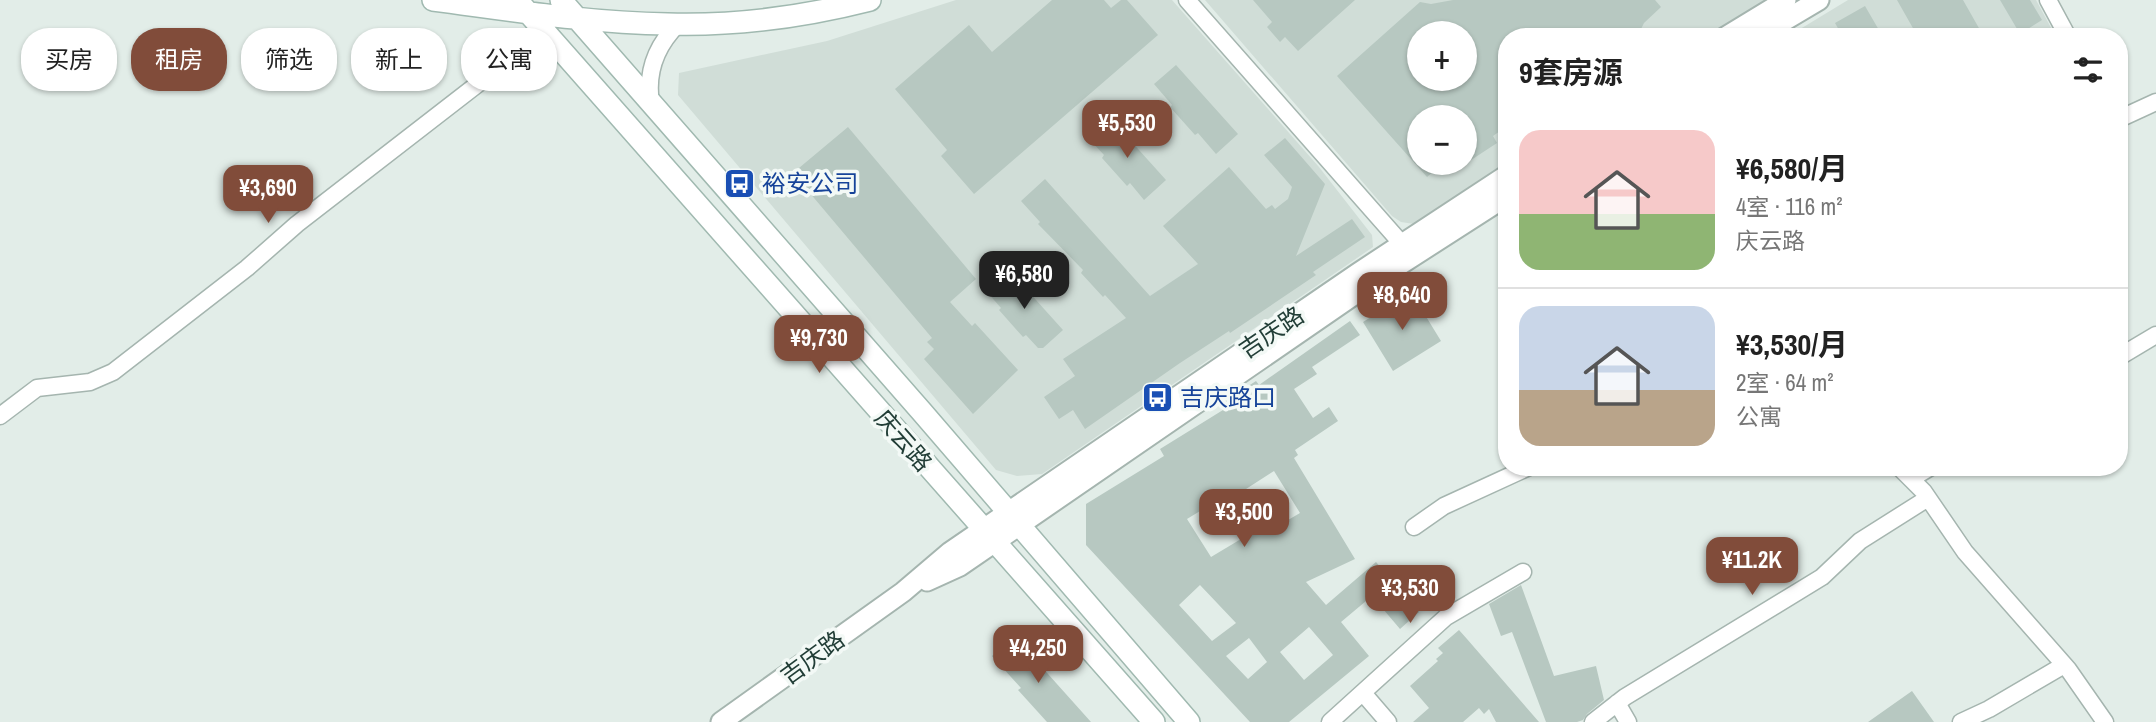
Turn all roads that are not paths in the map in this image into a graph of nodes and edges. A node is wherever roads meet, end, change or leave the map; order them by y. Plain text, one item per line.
1 (433, 0) edge
2 (561, 0) edge
3 (870, 0) edge
4 (1186, 0) edge
5 (1786, 0) edge
6 (1819, 0) edge
7 (2048, 0) edge
8 (522, 6) edge
9 (575, 16) junction
10 (678, 24) junction
11 (541, 28) edge
12 (1740, 28) edge
13 (1773, 28) edge
14 (2063, 28) edge
15 (557, 46) edge
16 (469, 91) edge
17 (2156, 102) edge
18 (651, 103) junction
19 (2128, 115) edge
20 (1498, 181) edge
21 (1498, 202) edge
22 (1402, 243) junction
23 (2156, 335) edge
24 (2128, 352) edge
25 (2, 410) edge
26 (1509, 476) edge
27 (1908, 476) edge
28 (1928, 498) junction
29 (1013, 519) junction
30 (1414, 527) dead end
31 (989, 536) junction
32 (1523, 572) dead end
33 (2064, 665) junction
34 (1363, 693) junction
35 (1618, 703) junction
36 (721, 722) edge
37 (1154, 722) edge
38 (1189, 722) edge
39 (1329, 722) edge
40 (1388, 722) edge
41 (1593, 722) edge
42 (1628, 722) edge
43 (1961, 722) edge
44 (2105, 722) edge

1 - 8 main road
2 - 9 main road, 庆云路
3 - 10 main road
4 - 22 street
5 - 12 street
6 - 13 street
7 - 14 street
8 - 9 main road
8 - 11 main road, 庆云路
9 - 10 main road
9 - 18 main road, 庆云路
10 - 18 street
15 - 31 main road, 庆云路
16 - 25 street
17 - 19 street
18 - 29 main road, 庆云路
20 - 22 street, 吉庆路
21 - 29 street, 吉庆路
22 - 29 street, 吉庆路
23 - 24 street
26 - 30 street
27 - 28 street
28 - 33 street
28 - 35 street
29 - 31 street, 吉庆路
29 - 38 main road, 庆云路
31 - 36 street, 吉庆路
31 - 37 main road, 庆云路
32 - 34 street
33 - 43 street
33 - 44 street
34 - 39 street
34 - 40 street
35 - 41 street
35 - 42 street

